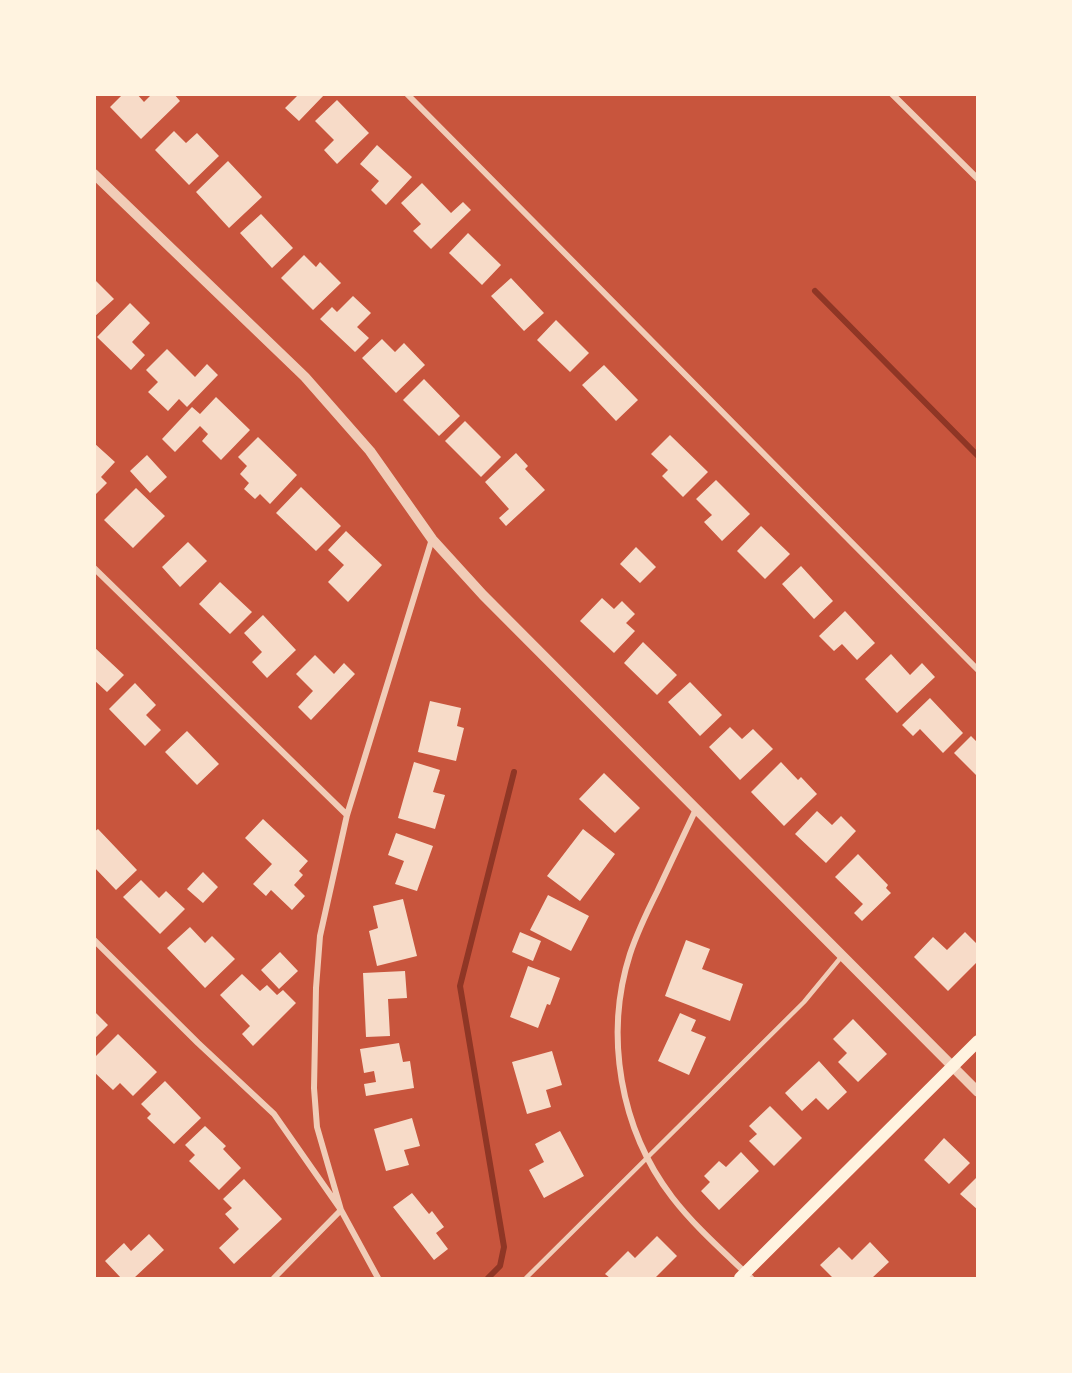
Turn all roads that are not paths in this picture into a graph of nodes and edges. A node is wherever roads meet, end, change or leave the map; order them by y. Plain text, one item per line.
1 (407, 94) edge
2 (892, 94) edge
3 (94, 174) edge
4 (978, 179) edge
5 (432, 539) junction
6 (94, 568) edge
7 (978, 670) edge
8 (696, 809) junction
9 (347, 815) junction
10 (94, 940) edge
11 (842, 956) junction
12 (978, 1041) edge
13 (952, 1067) junction
14 (978, 1092) edge
15 (648, 1158) junction
16 (341, 1210) junction
17 (745, 1277) edge
18 (274, 1278) edge
19 (378, 1278) edge
20 (526, 1278) edge

1 - 7 street
2 - 4 street
3 - 5 street
5 - 8 street
5 - 9 street
6 - 9 street
8 - 11 street
8 - 15 street
9 - 16 street
10 - 16 street
11 - 13 street
11 - 15 lane
12 - 13 main road
13 - 14 street
13 - 17 main road
15 - 17 street
15 - 20 lane
16 - 18 street
16 - 19 street

